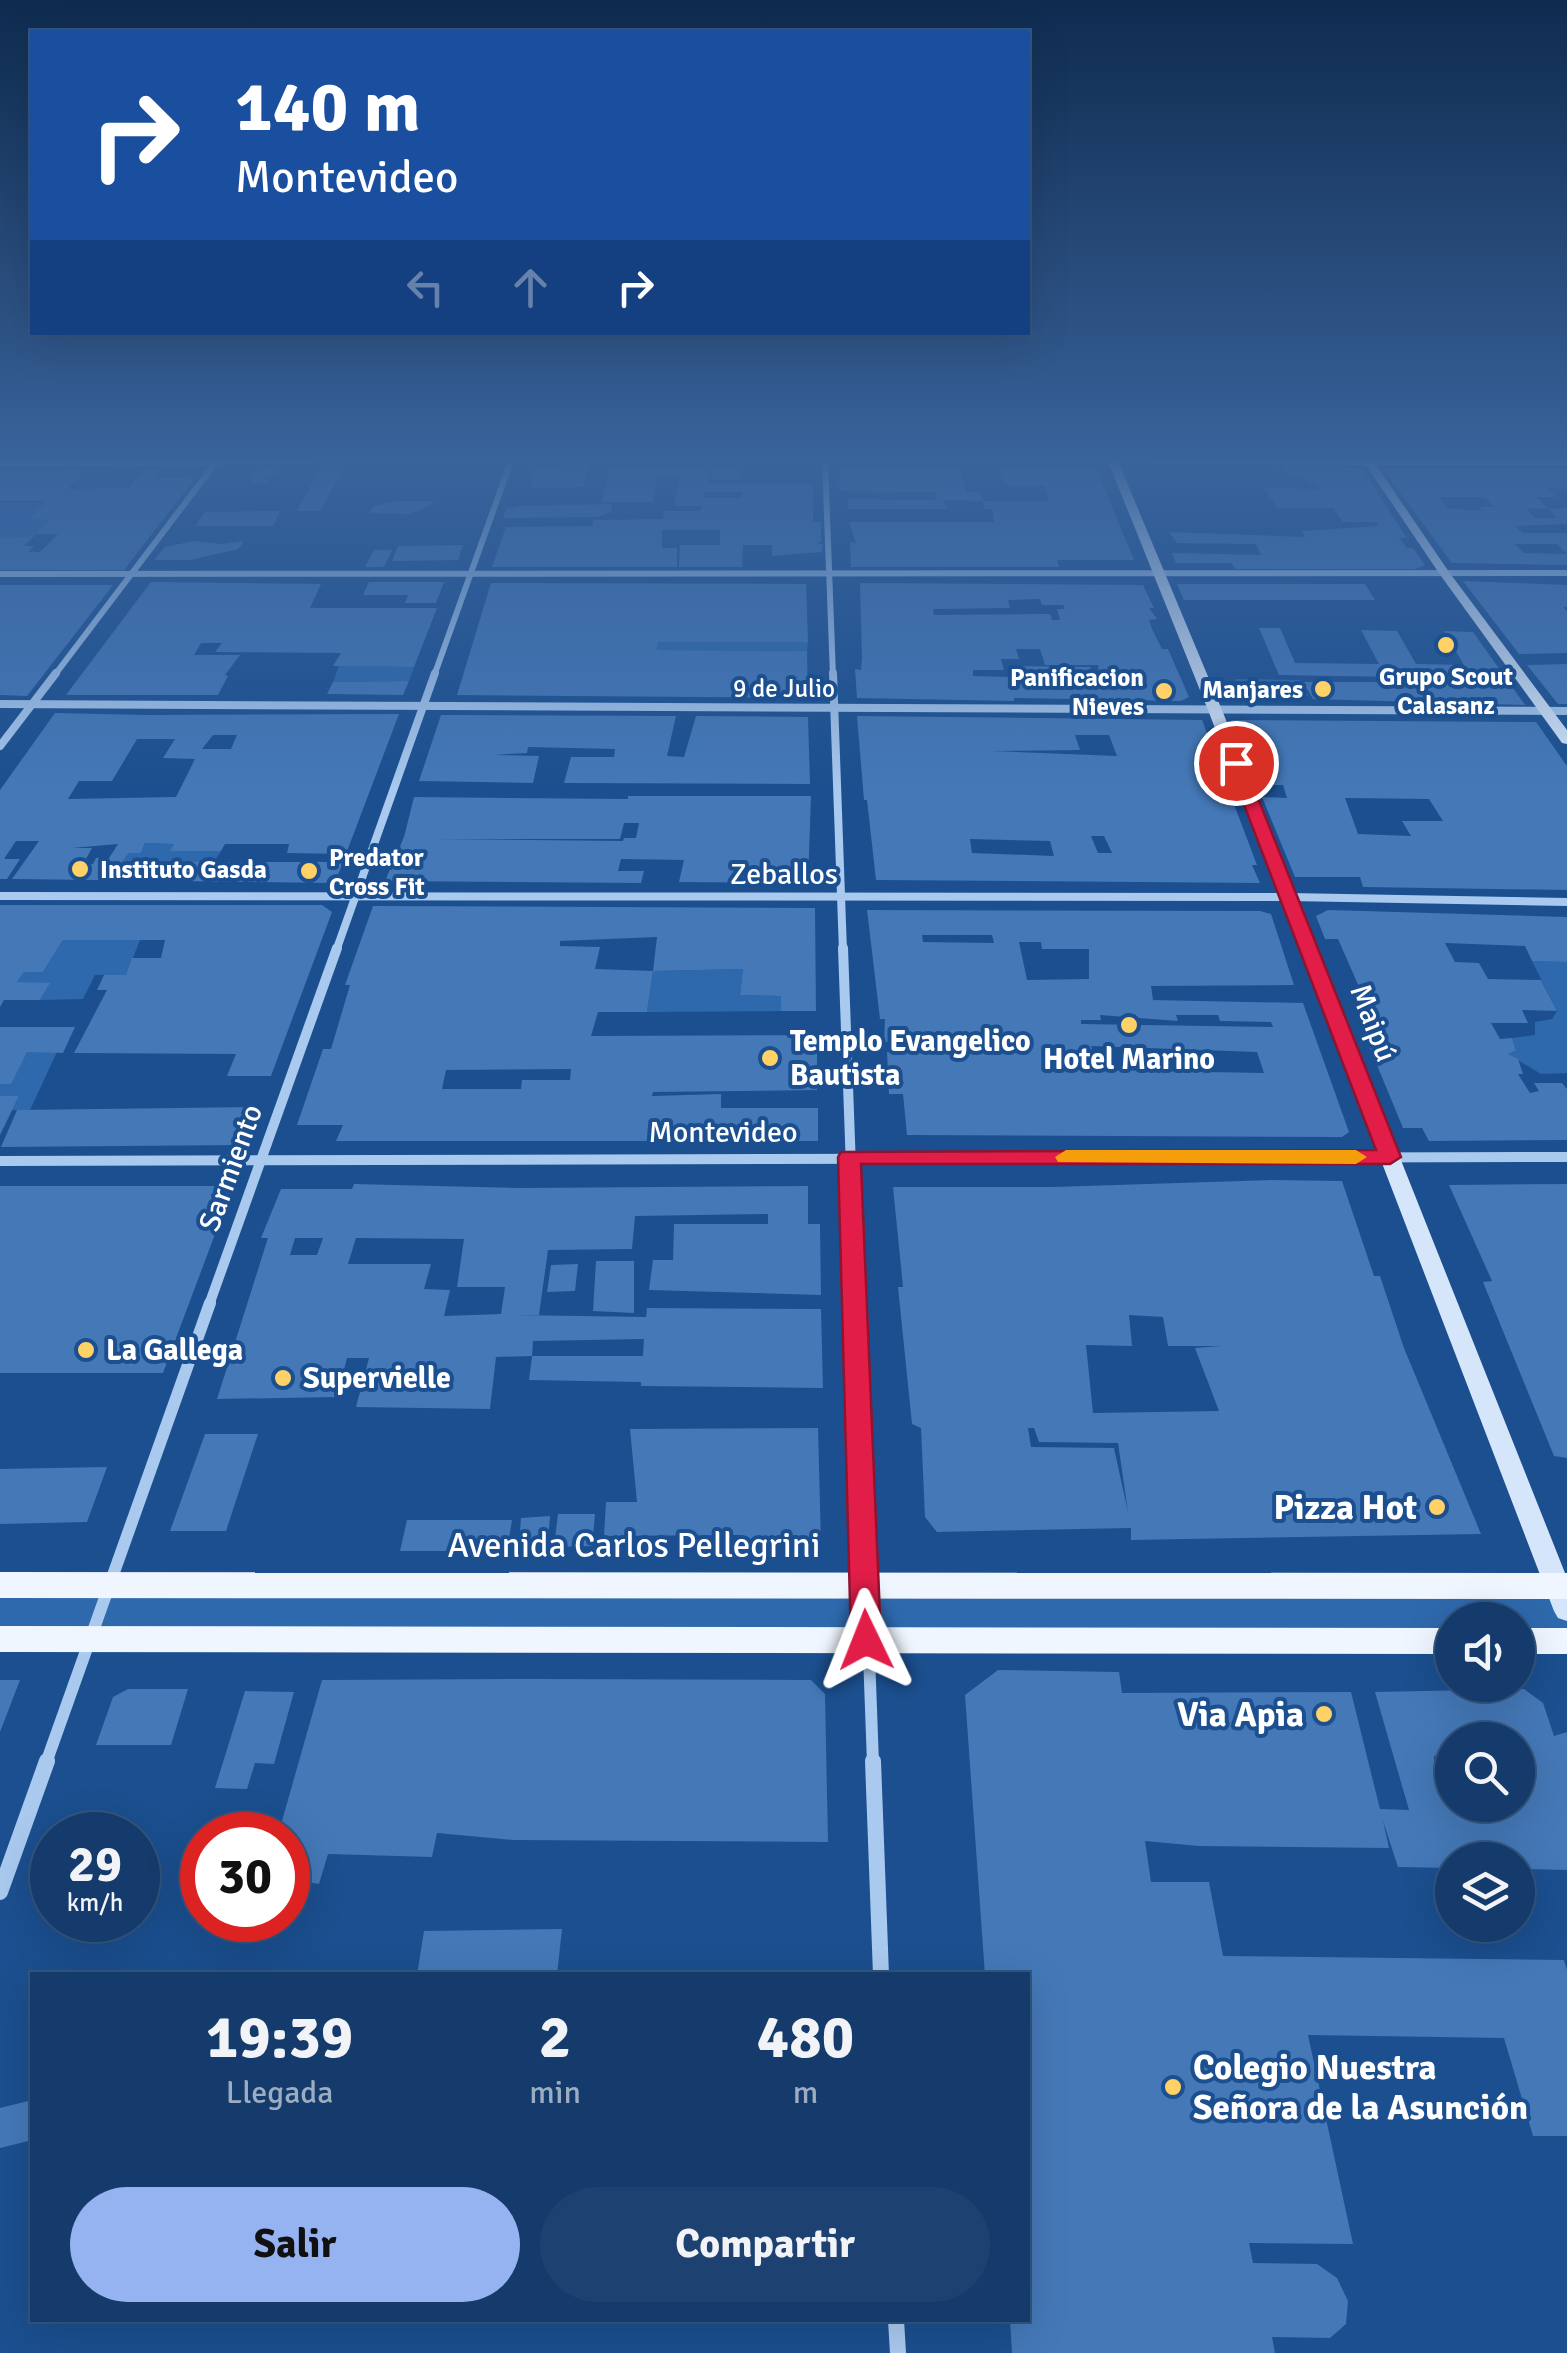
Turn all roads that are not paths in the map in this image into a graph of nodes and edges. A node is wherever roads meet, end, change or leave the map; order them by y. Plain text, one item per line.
1 (133, 571) edge
2 (472, 571) edge
3 (829, 571) edge
4 (1158, 571) edge
5 (1443, 571) edge
6 (1567, 573) edge
7 (0, 574) edge
8 (131, 574) junction
9 (471, 574) junction
10 (829, 574) junction
11 (1445, 574) junction
12 (1160, 575) junction
13 (0, 704) edge
14 (32, 704) junction
15 (424, 706) junction
16 (834, 708) junction
17 (1215, 710) junction
18 (1546, 711) junction
19 (1567, 711) edge
20 (1567, 740) edge
21 (0, 746) edge
22 (0, 896) edge
23 (357, 896) junction
24 (840, 897) junction
25 (1289, 898) junction
26 (1567, 902) edge
27 (849, 1157) junction
28 (1390, 1157) junction
29 (1567, 1157) edge
30 (264, 1158) junction
31 (0, 1160) edge
32 (0, 1585) edge
33 (112, 1586) junction
34 (864, 1586) junction
35 (1564, 1594) edge
36 (0, 1639) edge
37 (92, 1639) junction
38 (866, 1640) junction
39 (1435, 1641) edge
40 (1535, 1641) edge
41 (1567, 1641) edge
42 (0, 1892) edge
43 (881, 1972) edge
44 (896, 2322) edge
45 (898, 2353) edge

1 - 8 street
2 - 9 street, Sarmiento
3 - 10 street
4 - 12 main road, Maipú
5 - 11 main road
6 - 11 street
7 - 8 street
8 - 9 street
8 - 14 street
9 - 10 street
9 - 15 street, Sarmiento
10 - 12 street
10 - 16 street
11 - 12 street
11 - 18 main road
12 - 17 main road, Maipú
13 - 14 street, 9 de Julio
14 - 15 street, 9 de Julio
14 - 21 street
15 - 16 street, 9 de Julio
15 - 23 street, Sarmiento
16 - 17 street, 9 de Julio
16 - 24 street
17 - 18 street, 9 de Julio
17 - 25 main road, Maipú
18 - 19 street, 9 de Julio
18 - 20 main road
22 - 23 street, Zeballos
23 - 24 street, Zeballos
23 - 30 street, Sarmiento
24 - 25 street, Zeballos
24 - 27 street
25 - 26 street, Zeballos
25 - 28 main road, Maipú
27 - 28 street, Montevideo
27 - 30 street, Montevideo
27 - 34 street
28 - 29 street, Montevideo
28 - 35 main road, Maipú
30 - 31 street, Montevideo
30 - 33 street, Sarmiento
32 - 33 main road, Avenida Carlos Pellegrini
33 - 34 main road, Avenida Carlos Pellegrini
33 - 37 street, Sarmiento
34 - 35 main road, Avenida Carlos Pellegrini
34 - 38 street
36 - 37 main road
37 - 38 main road
37 - 42 street, Sarmiento
38 - 39 main road
38 - 43 street
40 - 41 main road
44 - 45 street

